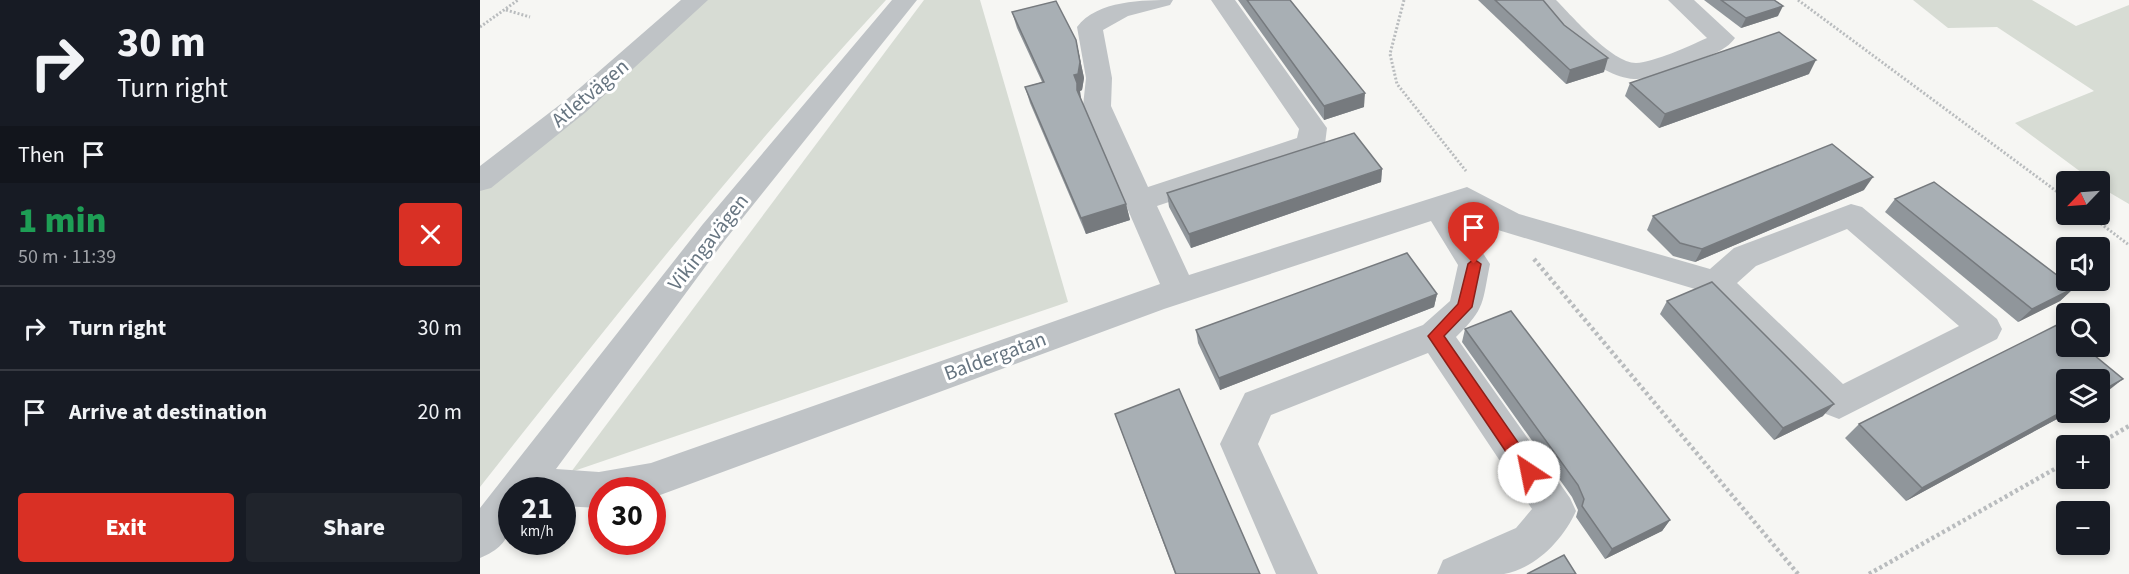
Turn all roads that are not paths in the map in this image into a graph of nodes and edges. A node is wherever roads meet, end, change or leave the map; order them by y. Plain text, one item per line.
1 (696, 0) edge
2 (905, 0) edge
3 (1161, 0) edge
4 (1223, 0) edge
5 (1542, 0) edge
6 (1680, 0) edge
7 (480, 181) edge
8 (1139, 201) junction
9 (1452, 203) junction
10 (1716, 283) junction
11 (1180, 291) junction
12 (1435, 336) junction
13 (527, 477) edge
14 (576, 490) edge
15 (498, 515) edge
16 (480, 539) edge
17 (1297, 574) edge
18 (1458, 574) edge

1 - 7 street, Atletvägen
2 - 13 street, Vikingavägen
3 - 8 street
4 - 8 street
5 - 6 street
8 - 11 street
9 - 10 street
9 - 11 street, Baldergatan
9 - 12 street
10 - 10 street
11 - 14 street, Baldergatan
12 - 17 street
12 - 18 street
15 - 16 street, Vikingavägen

